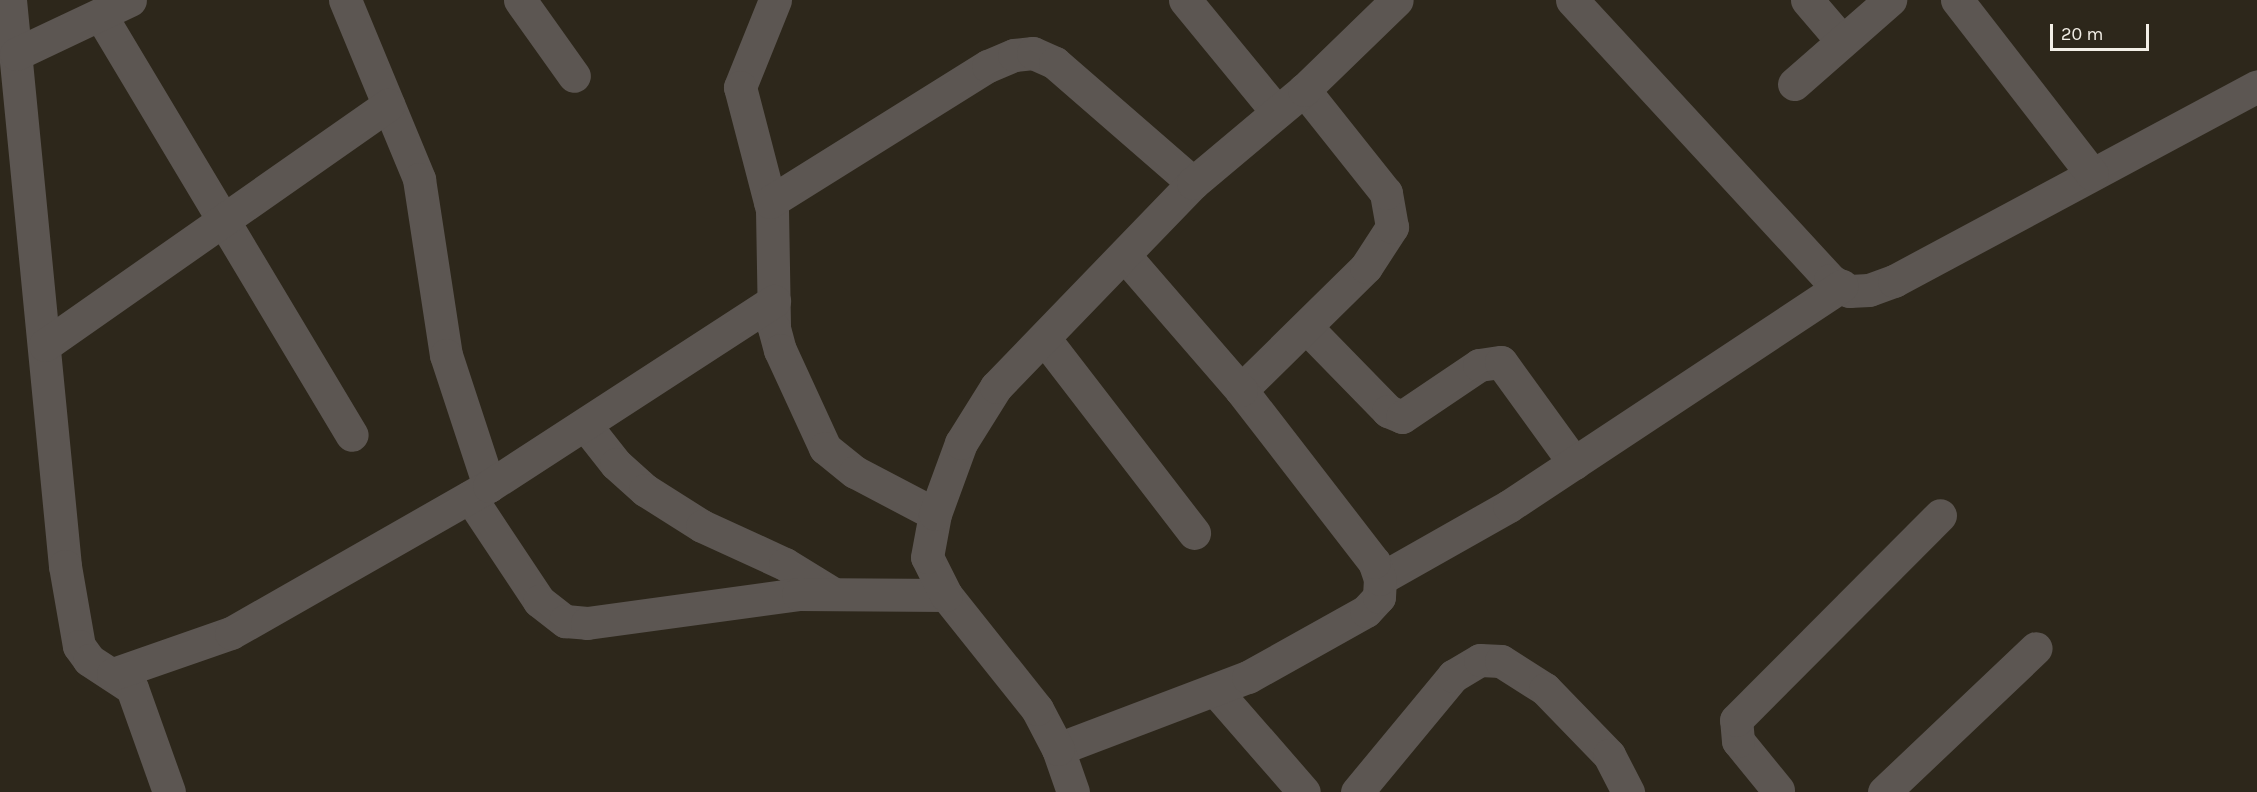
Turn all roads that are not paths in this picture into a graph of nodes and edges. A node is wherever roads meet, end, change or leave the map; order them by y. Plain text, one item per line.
1 (10, 0) edge
2 (130, 0) edge
3 (345, 0) edge
4 (520, 0) edge
5 (776, 0) edge
6 (1185, 0) edge
7 (1397, 0) edge
8 (1572, 0) edge
9 (1807, 0) edge
10 (1890, 0) edge
11 (1957, 0) edge
12 (100, 16) junction
13 (1842, 41) junction
14 (16, 54) junction
15 (574, 76) dead end
16 (1794, 84) dead end
17 (2257, 86) edge
18 (1304, 90) junction
19 (388, 105) junction
20 (1276, 112) junction
21 (2092, 174) junction
22 (1193, 183) junction
23 (770, 202) junction
24 (222, 221) junction
25 (1125, 256) junction
26 (1842, 286) junction
27 (774, 301) junction
28 (1308, 329) junction
29 (1044, 338) junction
30 (45, 345) junction
31 (1241, 390) junction
32 (586, 426) junction
33 (352, 435) dead end
34 (1574, 463) junction
35 (479, 492) junction
36 (935, 514) junction
37 (1940, 515) dead end
38 (1194, 533) dead end
39 (1380, 579) junction
40 (832, 593) junction
41 (946, 595) junction
42 (2036, 648) dead end
43 (114, 674) junction
44 (1215, 690) junction
45 (1058, 749) junction
46 (1775, 791) edge
47 (169, 792) edge
48 (1072, 792) edge
49 (1304, 792) edge
50 (1357, 792) edge
51 (1628, 792) edge
52 (1884, 792) edge

1 - 14 street
2 - 12 street
3 - 19 street
4 - 15 street
5 - 23 street
6 - 20 street
7 - 18 street
8 - 26 street
9 - 13 street
10 - 13 street
11 - 21 street
12 - 14 street
12 - 24 street
13 - 16 street
14 - 30 street
17 - 21 street
18 - 20 street
18 - 28 street
19 - 24 street
19 - 35 street
20 - 22 street
21 - 26 street
22 - 23 street
22 - 25 street
23 - 27 street
24 - 30 street
24 - 33 street
25 - 29 street
25 - 31 street
26 - 34 street
27 - 32 street
27 - 36 street
28 - 31 street
28 - 34 street
29 - 36 street
29 - 38 street
30 - 43 street
31 - 39 street
32 - 35 street
32 - 40 street
34 - 39 street
35 - 40 street
35 - 43 street
36 - 41 street
37 - 46 street
39 - 44 street
40 - 41 street
41 - 45 street
42 - 52 street
43 - 47 street
44 - 45 street
44 - 49 street
45 - 48 street
50 - 51 street

